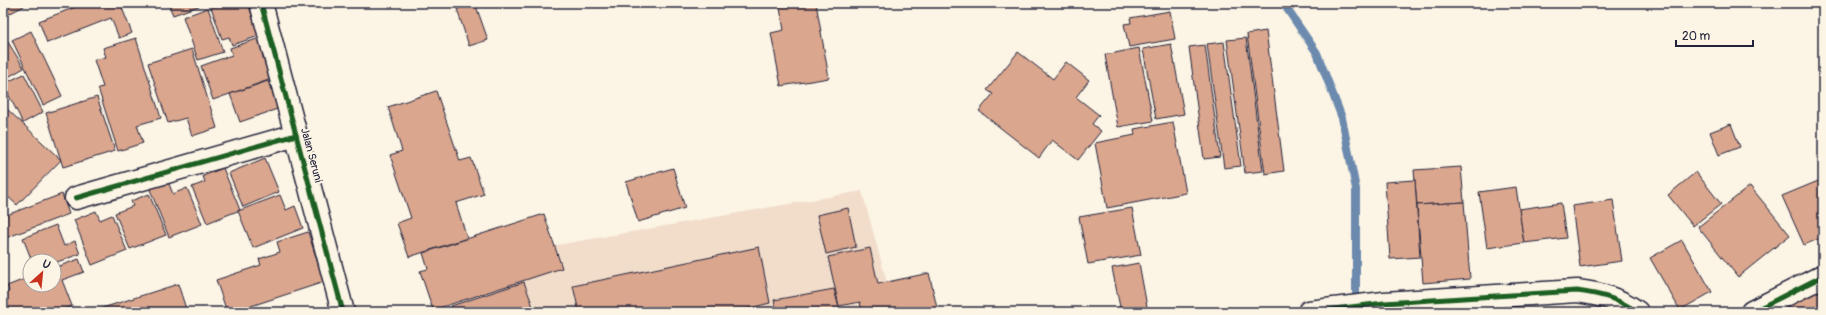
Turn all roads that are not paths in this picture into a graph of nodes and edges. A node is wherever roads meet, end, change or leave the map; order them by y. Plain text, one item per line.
1 (261, 3) edge
2 (296, 135) junction
3 (76, 198) dead end
4 (1823, 276) edge
5 (1517, 304) edge
6 (1761, 310) edge
7 (343, 312) edge
8 (1309, 312) edge
9 (1637, 312) edge

1 - 2 street, Jalan Seruni
2 - 3 street
2 - 7 street, Jalan Seruni
4 - 6 street
5 - 8 street
5 - 9 street

